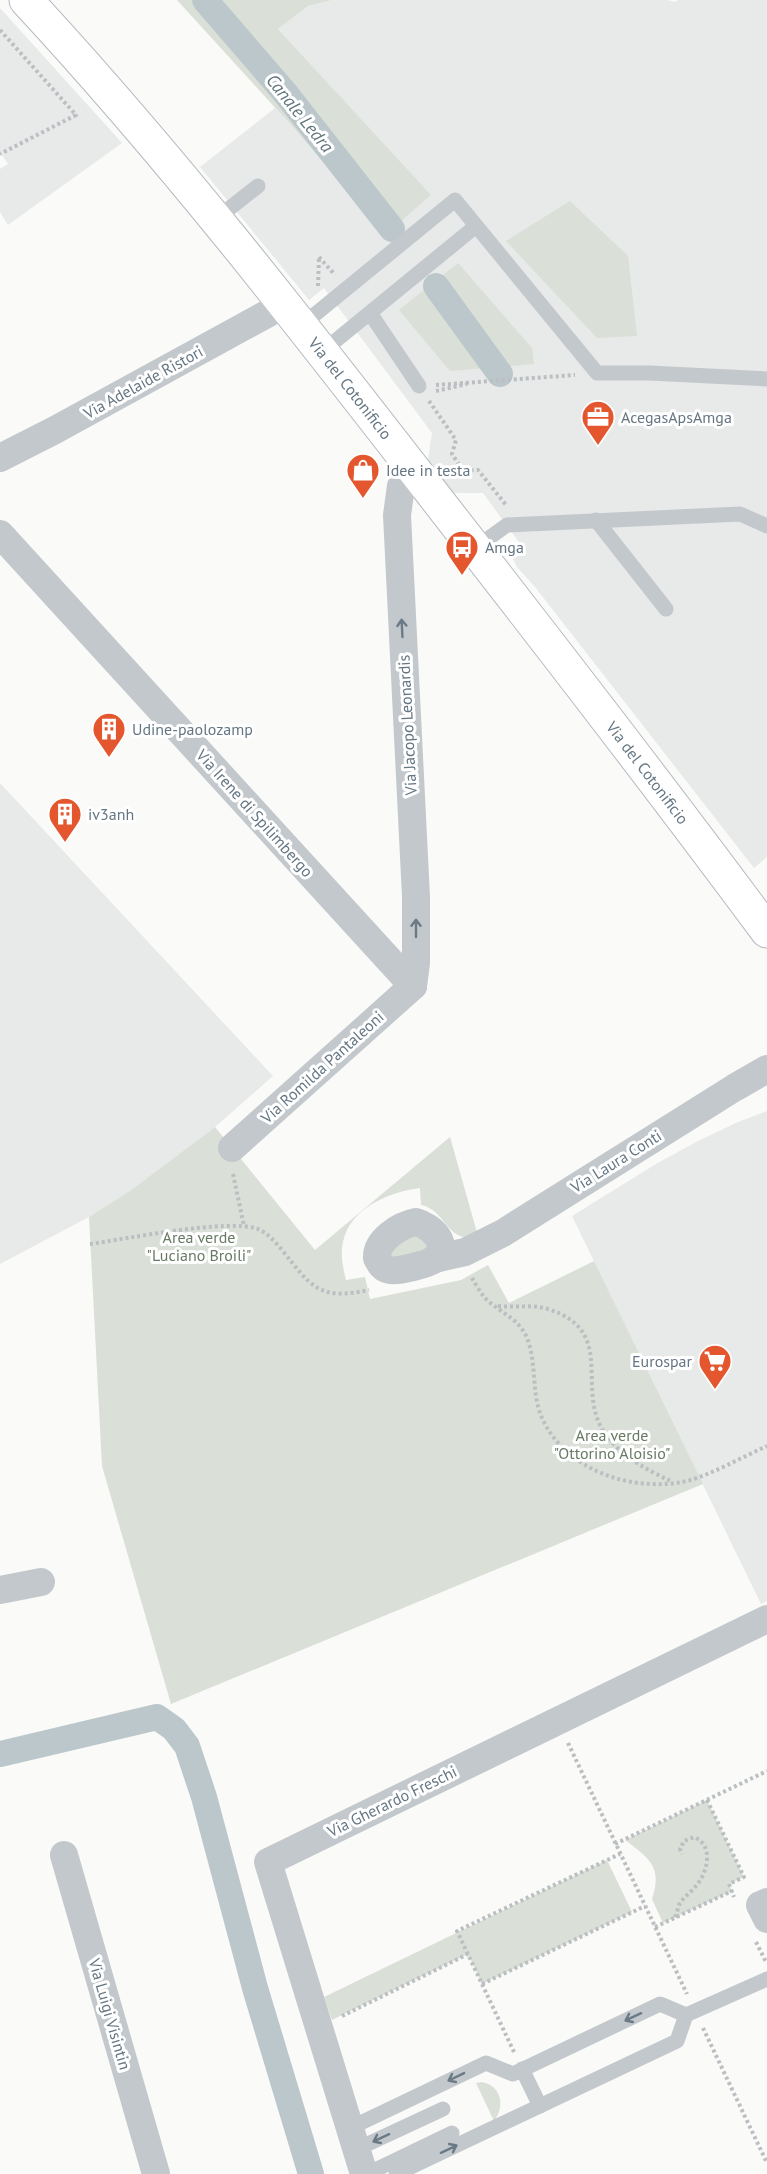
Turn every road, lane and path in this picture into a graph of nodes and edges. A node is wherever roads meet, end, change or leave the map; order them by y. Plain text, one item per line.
1 (26, 0) edge
2 (0, 30) edge
3 (64, 91) dead end
4 (58, 96) junction
5 (0, 154) edge
6 (258, 186) dead end
7 (216, 219) junction
8 (476, 226) junction
9 (319, 257) dead end
10 (318, 293) dead end
11 (370, 313) junction
12 (294, 315) junction
13 (322, 351) junction
14 (597, 374) junction
15 (767, 379) edge
16 (483, 381) junction
17 (425, 390) junction
18 (0, 458) edge
19 (413, 468) junction
20 (596, 520) junction
21 (522, 524) junction
22 (767, 525) edge
23 (0, 534) edge
24 (475, 548) junction
25 (666, 609) dead end
26 (767, 931) edge
27 (413, 986) junction
28 (767, 1069) edge
29 (232, 1148) dead end
30 (237, 1184) dead end
31 (244, 1226) junction
32 (90, 1244) dead end
33 (436, 1248) dead end
34 (467, 1263) junction
35 (374, 1289) dead end
36 (495, 1306) junction
37 (767, 1446) edge
38 (674, 1482) junction
39 (41, 1582) dead end
40 (0, 1590) edge
41 (767, 1619) edge
42 (557, 1721) junction
43 (767, 1771) edge
44 (707, 1800) junction
45 (615, 1844) junction
46 (620, 1854) junction
47 (682, 1854) dead end
48 (64, 1855) dead end
49 (732, 1891) junction
50 (737, 1902) dead end
51 (767, 1902) edge
52 (645, 1906) junction
53 (675, 1917) junction
54 (655, 1926) junction
55 (759, 1926) edge
56 (468, 1954) junction
57 (767, 1965) edge
58 (767, 1979) edge
59 (482, 1984) junction
60 (691, 2013) junction
61 (319, 2027) junction
62 (522, 2069) junction
63 (540, 2106) junction
64 (443, 2109) dead end
65 (452, 2133) dead end
66 (360, 2156) edge
67 (767, 2163) edge
68 (156, 2174) edge
69 (396, 2174) edge

1 - 7 main road, Via del Cotonificio
2 - 4 path
3 - 4 path
4 - 5 path
6 - 7 lane
7 - 12 main road, Via del Cotonificio
8 - 11 lane
8 - 12 lane
8 - 14 lane
9 - 10 path
11 - 13 lane
11 - 17 lane
12 - 13 main road, Via del Cotonificio
12 - 18 street, Via Adelaide Ristori
13 - 19 main road, Via del Cotonificio
14 - 15 lane
14 - 16 path
16 - 17 path
16 - 17 path
17 - 21 path
19 - 24 main road, Via del Cotonificio
27 -> 19 street, Via Jacopo Leonardis
20 - 21 lane
20 - 22 lane
20 - 25 lane
21 - 24 lane
23 - 27 street, Via Irene di Spilimbergo
24 - 26 main road, Via del Cotonificio
27 - 29 street, Via Romilda Pantaleoni
28 - 34 street, Via Laura Conti
30 - 31 path
31 - 32 path
31 - 35 path
33 - 34 street, Via Laura Conti
34 - 36 path
36 - 38 path
36 - 38 path
37 - 38 path
39 - 40 street
41 - 42 street, Via Gherardo Freschi
42 - 45 path
42 - 61 street, Via Gherardo Freschi
43 - 44 path
44 - 45 path
44 - 49 path
45 - 46 path
46 - 52 path
46 - 56 path
47 - 53 path
48 - 68 street, Via Luigi Visintin
49 - 50 path
49 - 53 path
51 - 55 street
52 - 54 path
52 - 59 path
53 - 54 path
54 - 60 path
55 - 57 path
56 - 59 path
56 - 61 path
58 - 60 lane
59 - 62 path
60 -> 62 lane
60 - 63 lane
60 - 67 path
61 - 66 street, Via Gherardo Freschi
62 - 63 lane
62 -> 66 lane
69 -> 63 lane
64 -> 66 lane
65 - 66 lane

